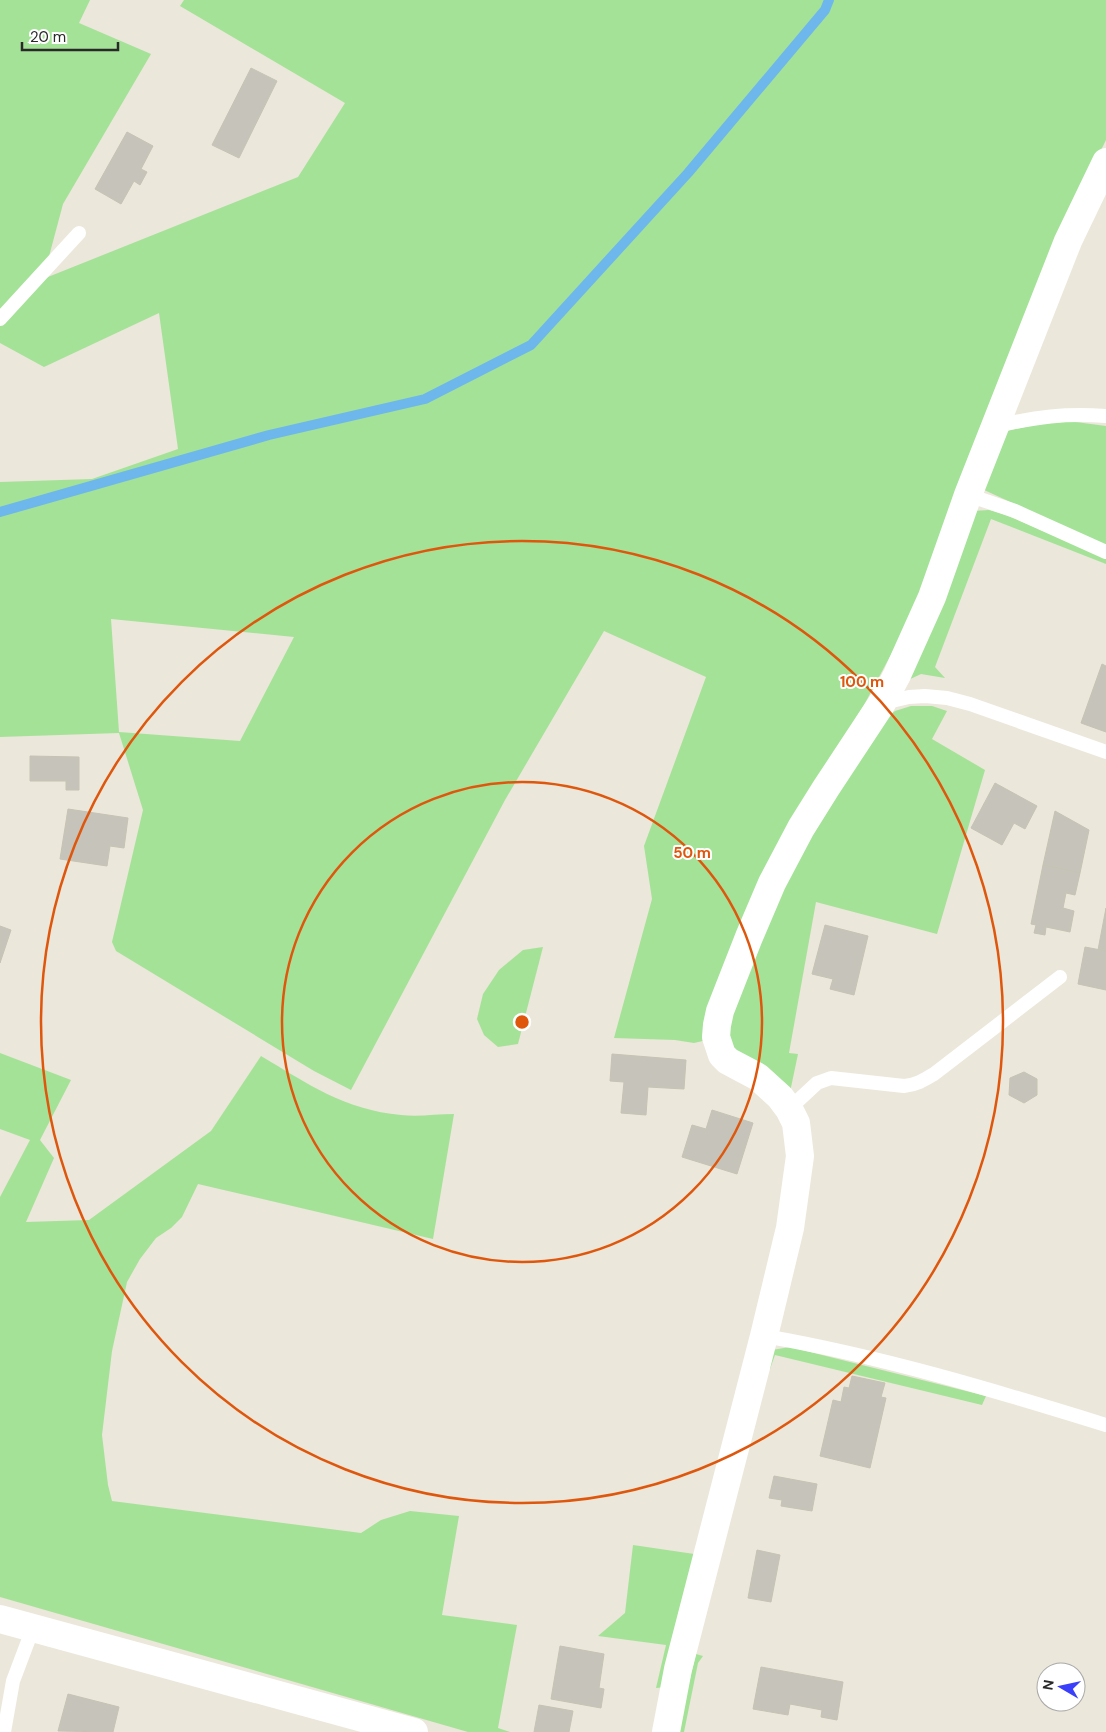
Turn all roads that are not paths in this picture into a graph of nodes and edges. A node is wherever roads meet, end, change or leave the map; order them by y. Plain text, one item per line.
1 (1106, 162) edge
2 (79, 233) dead end
3 (0, 319) edge
4 (1106, 416) edge
5 (996, 426) junction
6 (968, 494) junction
7 (1106, 552) edge
8 (882, 703) junction
9 (1106, 752) edge
10 (1060, 977) dead end
11 (790, 1108) junction
12 (764, 1336) junction
13 (1106, 1425) edge
14 (0, 1619) edge
15 (33, 1628) junction
16 (4, 1732) edge
17 (414, 1732) edge
18 (666, 1732) edge

1 - 5 street
2 - 3 lane
4 - 5 lane
5 - 6 street
6 - 7 lane
6 - 8 street
8 - 9 lane
8 - 11 street
10 - 11 lane
11 - 12 street
12 - 13 lane
12 - 18 street
14 - 15 street
15 - 16 lane
15 - 17 street

